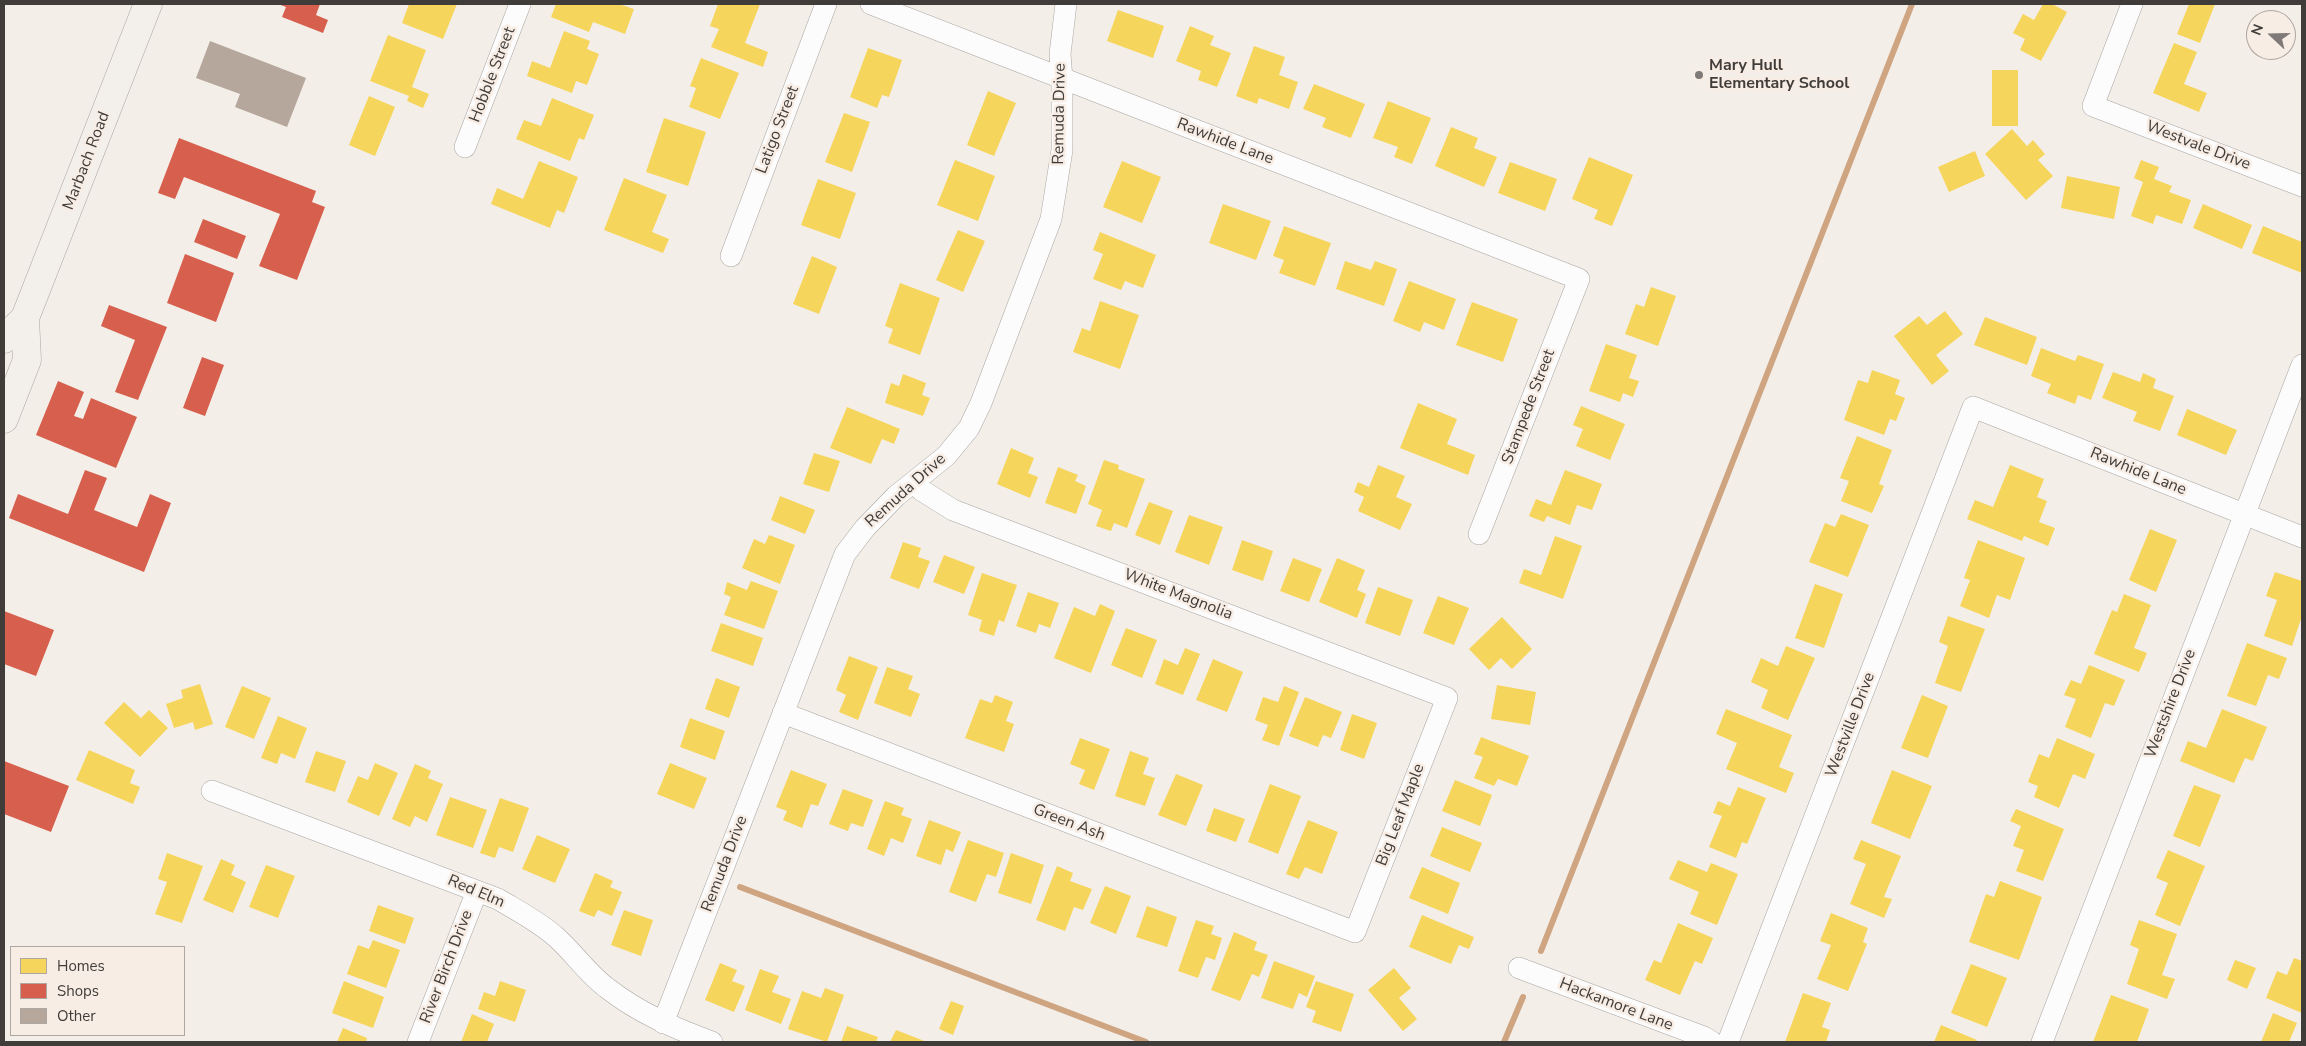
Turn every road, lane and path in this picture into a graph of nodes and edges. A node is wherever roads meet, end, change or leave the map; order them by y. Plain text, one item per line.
1 (148, 4) edge
2 (520, 4) edge
3 (826, 4) edge
4 (871, 4) edge
5 (1066, 4) edge
6 (2132, 4) edge
7 (1062, 79) junction
8 (465, 147) dead end
9 (2302, 186) edge
10 (730, 256) dead end
11 (1579, 279) joint
12 (25, 318) junction
13 (4, 339) edge
14 (2302, 365) edge
15 (1974, 407) joint
16 (4, 418) edge
17 (914, 483) junction
18 (2244, 515) junction
19 (1479, 534) dead end
20 (2302, 537) edge
21 (1447, 698) joint
22 (783, 712) junction
23 (212, 791) dead end
24 (477, 891) junction
25 (1355, 932) joint
26 (1519, 968) dead end
27 (663, 1023) junction
28 (418, 1042) edge
29 (712, 1042) edge
30 (1712, 1042) edge
31 (1728, 1042) edge
32 (2042, 1042) edge

1 - 12 main road, Marbach Road
2 - 8 street, Hobble Street
3 - 10 street, Latigo Street
4 - 7 street, Rawhide Lane
5 - 7 street, Remuda Drive
6 - 9 street, Westvale Drive
7 - 11 street, Rawhide Lane
7 - 17 street, Remuda Drive
11 - 19 street, Stampede Street
12 - 13 main road, Marbach Road
12 - 16 main road, Marbach Road
14 - 18 street, Westshire Drive
15 - 18 street, Rawhide Lane
15 - 31 street, Westville Drive
17 - 21 street, White Magnolia
17 - 22 street, Remuda Drive
18 - 20 street, Rawhide Lane
18 - 32 street, Westshire Drive
21 - 25 street, Big Leaf Maple
22 - 25 street, Green Ash
22 - 27 street, Remuda Drive
23 - 24 street, Red Elm
24 - 27 street, Red Elm
24 - 28 street, River Birch Drive
26 - 30 street, Hackamore Lane
27 - 29 street, Red Elm

